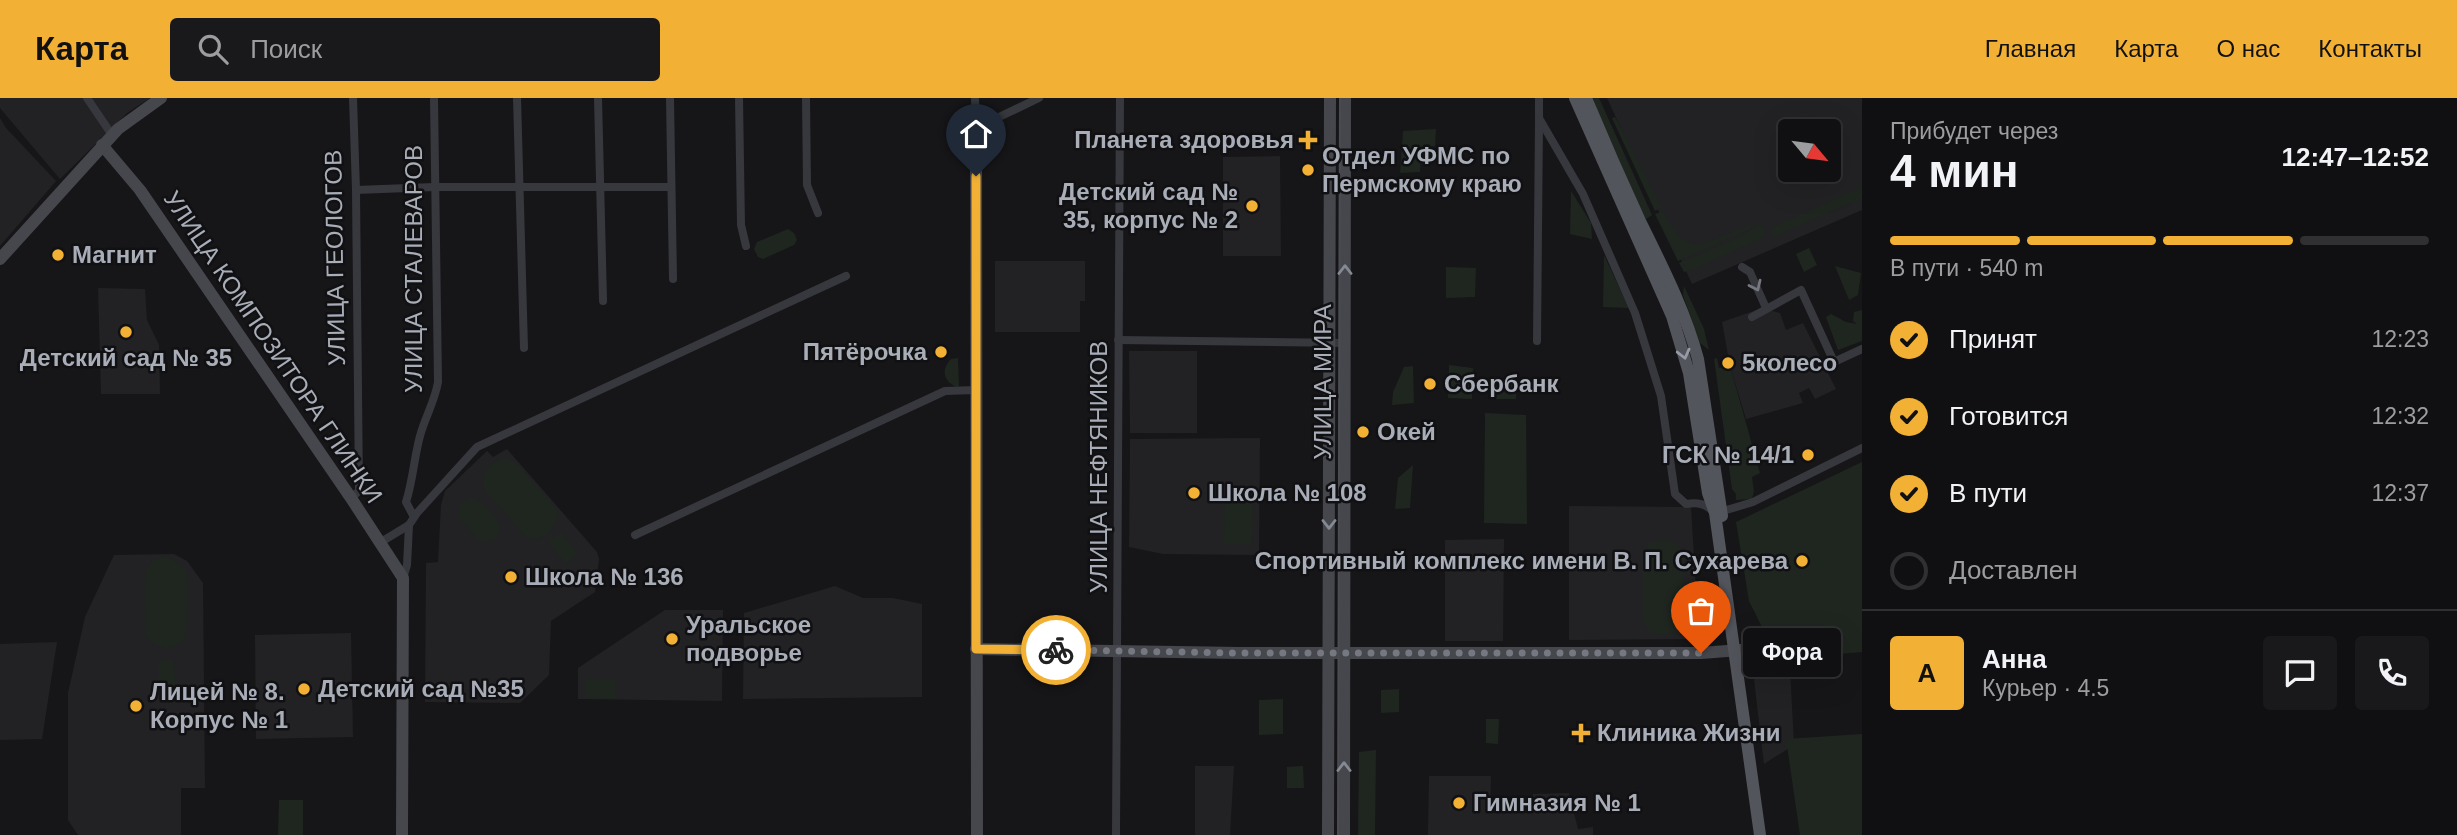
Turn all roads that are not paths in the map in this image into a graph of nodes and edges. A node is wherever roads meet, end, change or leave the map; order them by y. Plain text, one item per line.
1 (87, 98) edge
2 (161, 98) edge
3 (353, 98) edge
4 (434, 98) edge
5 (517, 98) edge
6 (598, 98) edge
7 (670, 98) edge
8 (739, 98) edge
9 (806, 98) edge
10 (975, 98) edge
11 (1038, 98) edge
12 (1120, 98) edge
13 (1330, 98) edge
14 (1345, 98) edge
15 (1539, 98) edge
16 (1575, 98) edge
17 (1586, 98) edge
18 (1539, 118) junction
19 (976, 128) junction
20 (107, 140) junction
21 (600, 186) junction
22 (434, 187) junction
23 (519, 187) junction
24 (671, 187) junction
25 (356, 190) junction
26 (818, 213) dead end
27 (746, 246) dead end
28 (0, 259) edge
29 (1742, 267) dead end
30 (846, 276) dead end
31 (673, 279) dead end
32 (603, 301) dead end
33 (1766, 308) junction
34 (1752, 317) dead end
35 (1118, 340) junction
36 (1538, 341) dead end
37 (1329, 343) junction
38 (1345, 343) junction
39 (524, 348) dead end
40 (1862, 349) edge
41 (976, 390) junction
42 (1862, 448) edge
43 (351, 498) junction
44 (1718, 513) junction
45 (411, 521) junction
46 (635, 535) dead end
47 (381, 542) junction
48 (403, 579) junction
49 (976, 649) junction
50 (1737, 650) junction
51 (1119, 651) junction
52 (1329, 653) junction
53 (1344, 653) junction
54 (402, 835) edge
55 (977, 835) edge
56 (1116, 835) edge
57 (1328, 835) edge
58 (1344, 835) edge
59 (1760, 835) edge
60 (1767, 835) edge

1 - 20 street
2 - 20 street
3 - 25 street, УЛИЦА ГЕОЛОГОВ
4 - 22 street, УЛИЦА СТАЛЕВАРОВ
5 - 23 street
6 - 21 street
7 - 24 street
8 - 27 street
9 - 26 street
10 - 19 street
11 - 19 street
12 - 35 street, УЛИЦА НЕФТЯНИКОВ
13 - 37 street, УЛИЦА МИРА
38 -> 14 street, УЛИЦА МИРА
15 - 18 street
16 -> 44 main road
17 - 44 main road
18 - 36 street
18 - 44 street
19 - 41 street
20 - 28 street
20 - 43 street, УЛИЦА КОМПОЗИТОРА ГЛИНКИ
21 - 23 street
21 - 24 street
21 - 32 street
22 - 23 street
22 - 25 street
22 - 45 street, УЛИЦА СТАЛЕВАРОВ
23 - 39 street
24 - 31 street
25 - 43 street, УЛИЦА ГЕОЛОГОВ
29 -> 33 street
30 - 45 street
33 - 34 street
33 - 40 street
35 - 37 street
35 - 51 street, УЛИЦА НЕФТЯНИКОВ
37 - 38 street
37 -> 52 street, УЛИЦА МИРА
38 - 53 street, УЛИЦА МИРА
41 - 46 street
41 - 49 street
42 - 44 street
43 - 47 street, УЛИЦА КОМПОЗИТОРА ГЛИНКИ
44 - 50 main road
45 - 47 street
45 - 48 street
47 - 48 street, УЛИЦА КОМПОЗИТОРА ГЛИНКИ
48 - 54 street
49 - 51 street
49 - 55 street
50 - 53 street
50 - 59 main road
50 - 60 main road
51 - 52 street
51 - 56 street, УЛИЦА НЕФТЯНИКОВ
52 - 53 street
52 - 57 street, УЛИЦА МИРА
58 -> 53 street, УЛИЦА МИРА

